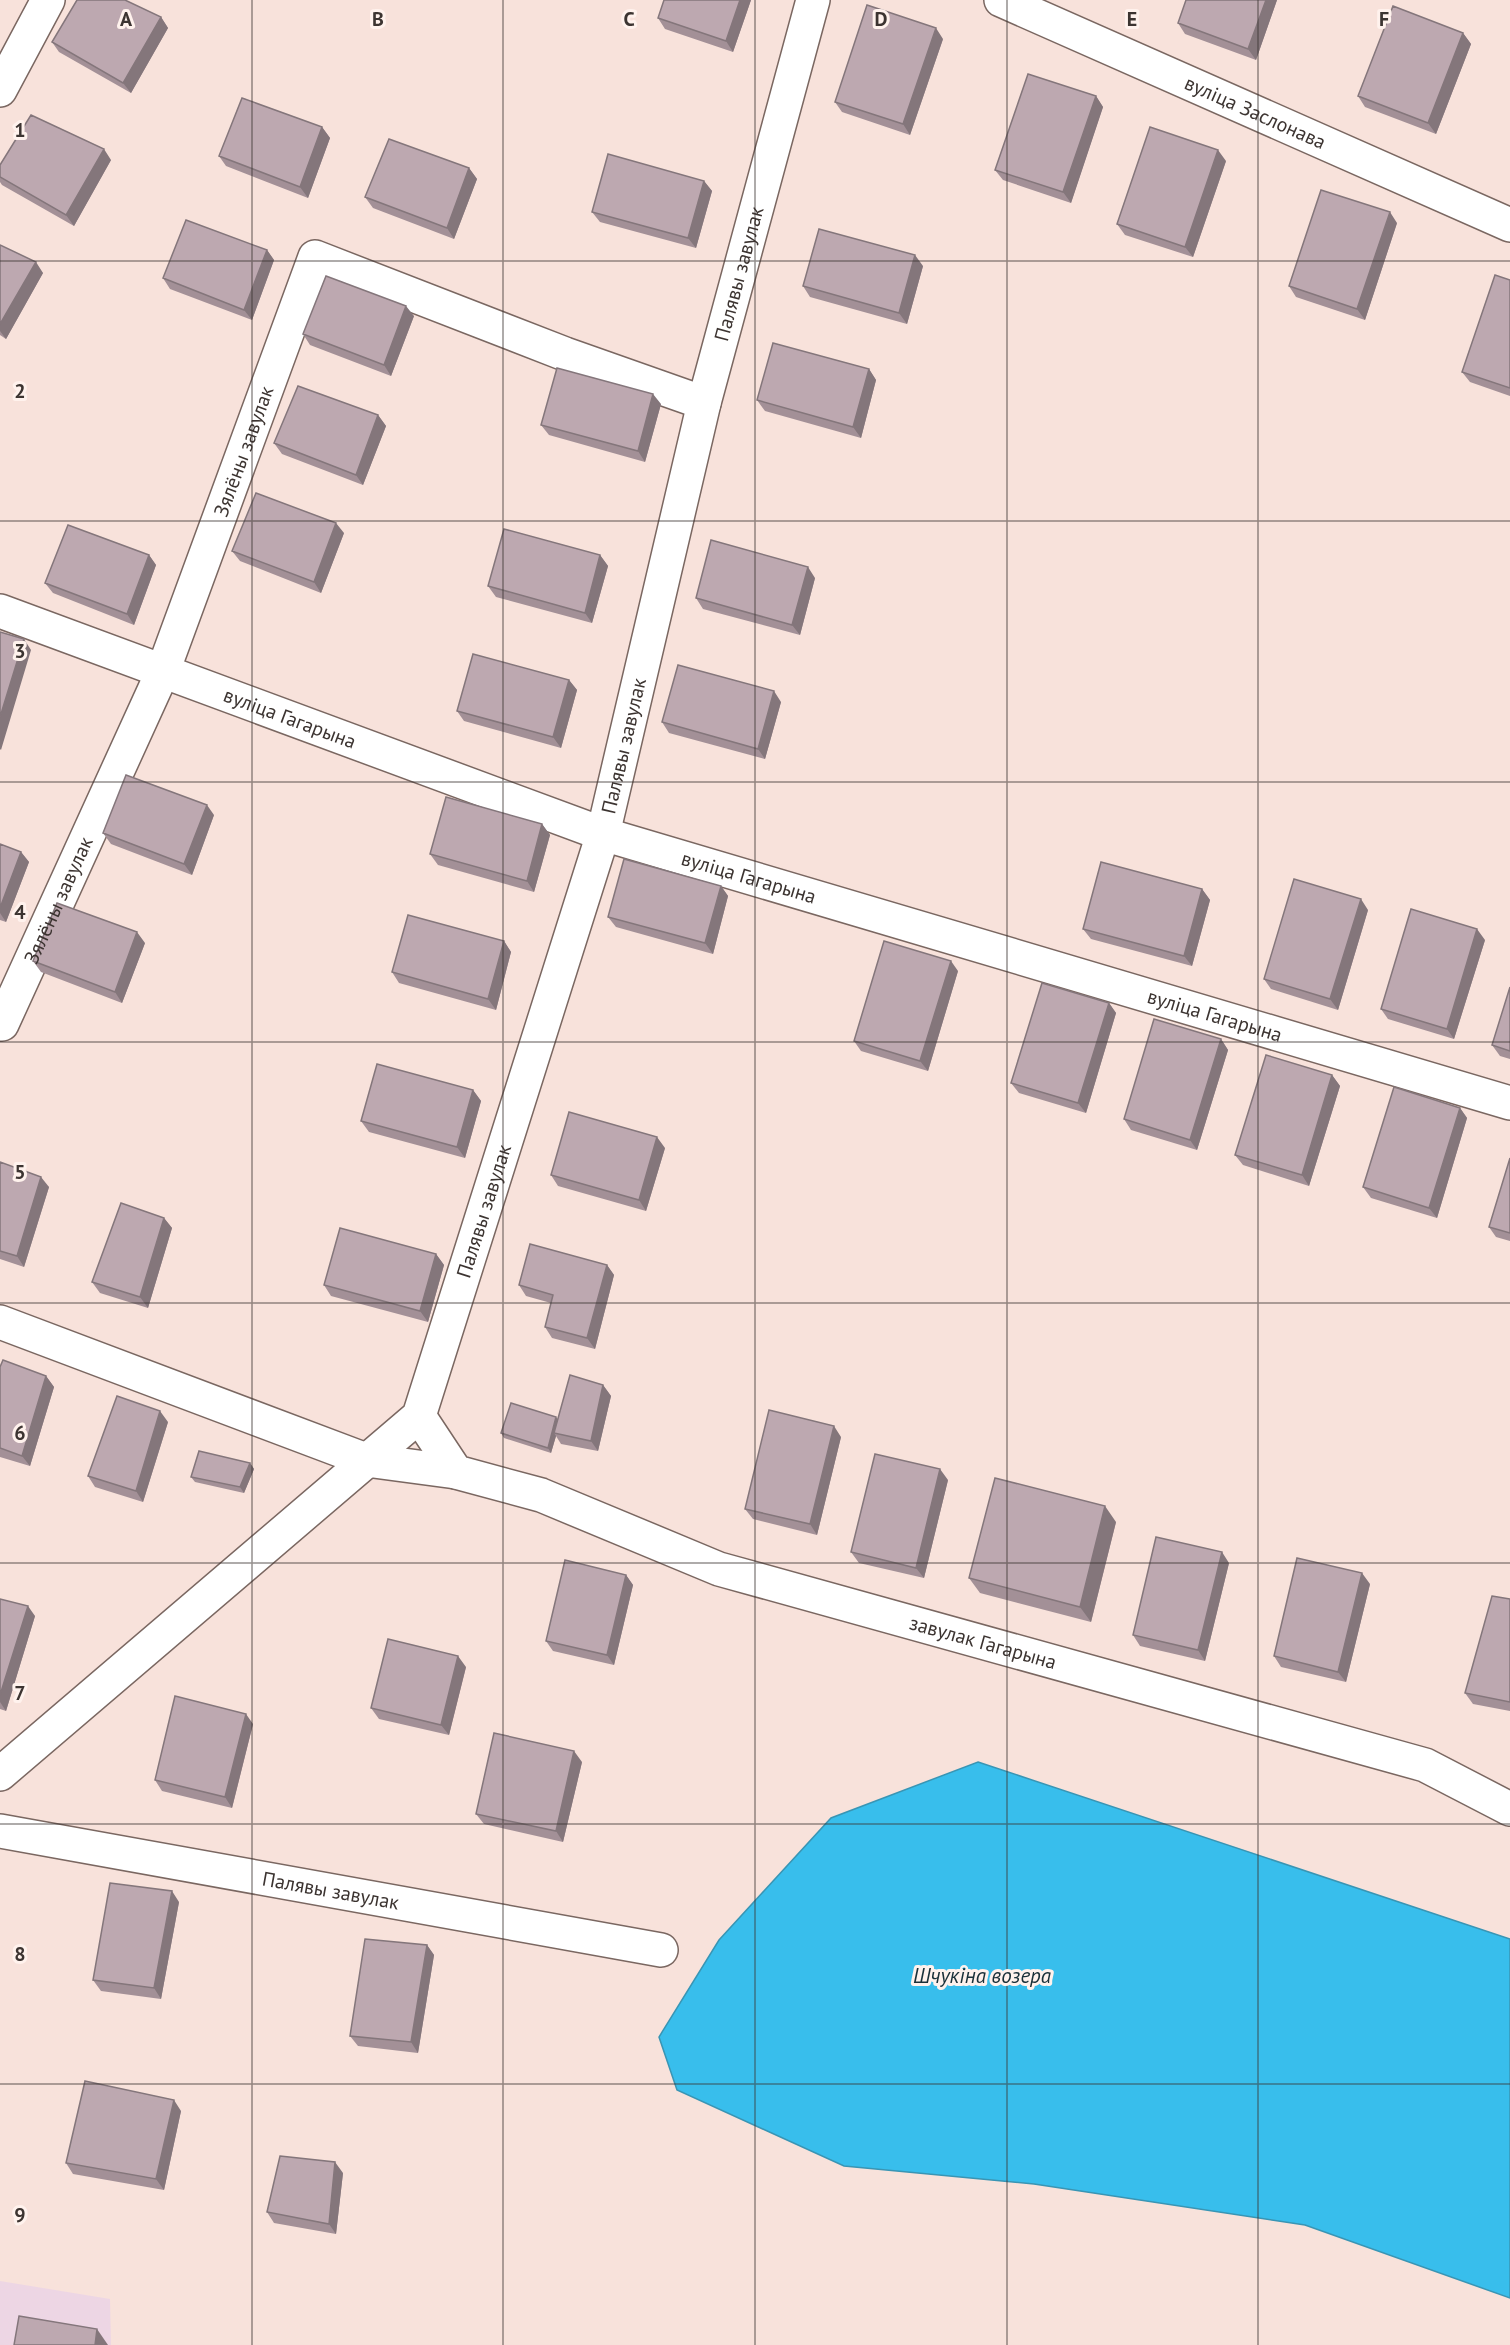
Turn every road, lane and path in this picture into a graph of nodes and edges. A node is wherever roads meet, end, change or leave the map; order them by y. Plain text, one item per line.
1 (48, 0) edge
2 (813, 0) edge
3 (1001, 0) edge
4 (0, 90) edge
5 (1510, 225) edge
6 (704, 403) junction
7 (0, 611) edge
8 (163, 671) junction
9 (603, 834) junction
10 (2, 1024) dead end
11 (1510, 1103) edge
12 (0, 1322) edge
13 (419, 1416) junction
14 (366, 1460) junction
15 (456, 1472) junction
16 (0, 1774) edge
17 (1510, 1809) edge
18 (0, 1831) edge
19 (661, 1950) dead end

1 - 4 street
2 - 6 street, Палявы завулак
3 - 5 street, вуліца Заслонава
6 - 8 street, Зялёны завулак
6 - 9 street, Палявы завулак
7 - 8 street, вуліца Гагарына
8 - 9 street, вуліца Гагарына
8 - 10 street, Зялёны завулак
9 - 11 street, вуліца Гагарына
9 - 13 street, Палявы завулак
12 - 14 street
13 - 14 street
13 - 15 street
14 - 15 street, завулак Гагарына
14 - 16 street
15 - 17 street, завулак Гагарына
18 - 19 street, Палявы завулак

